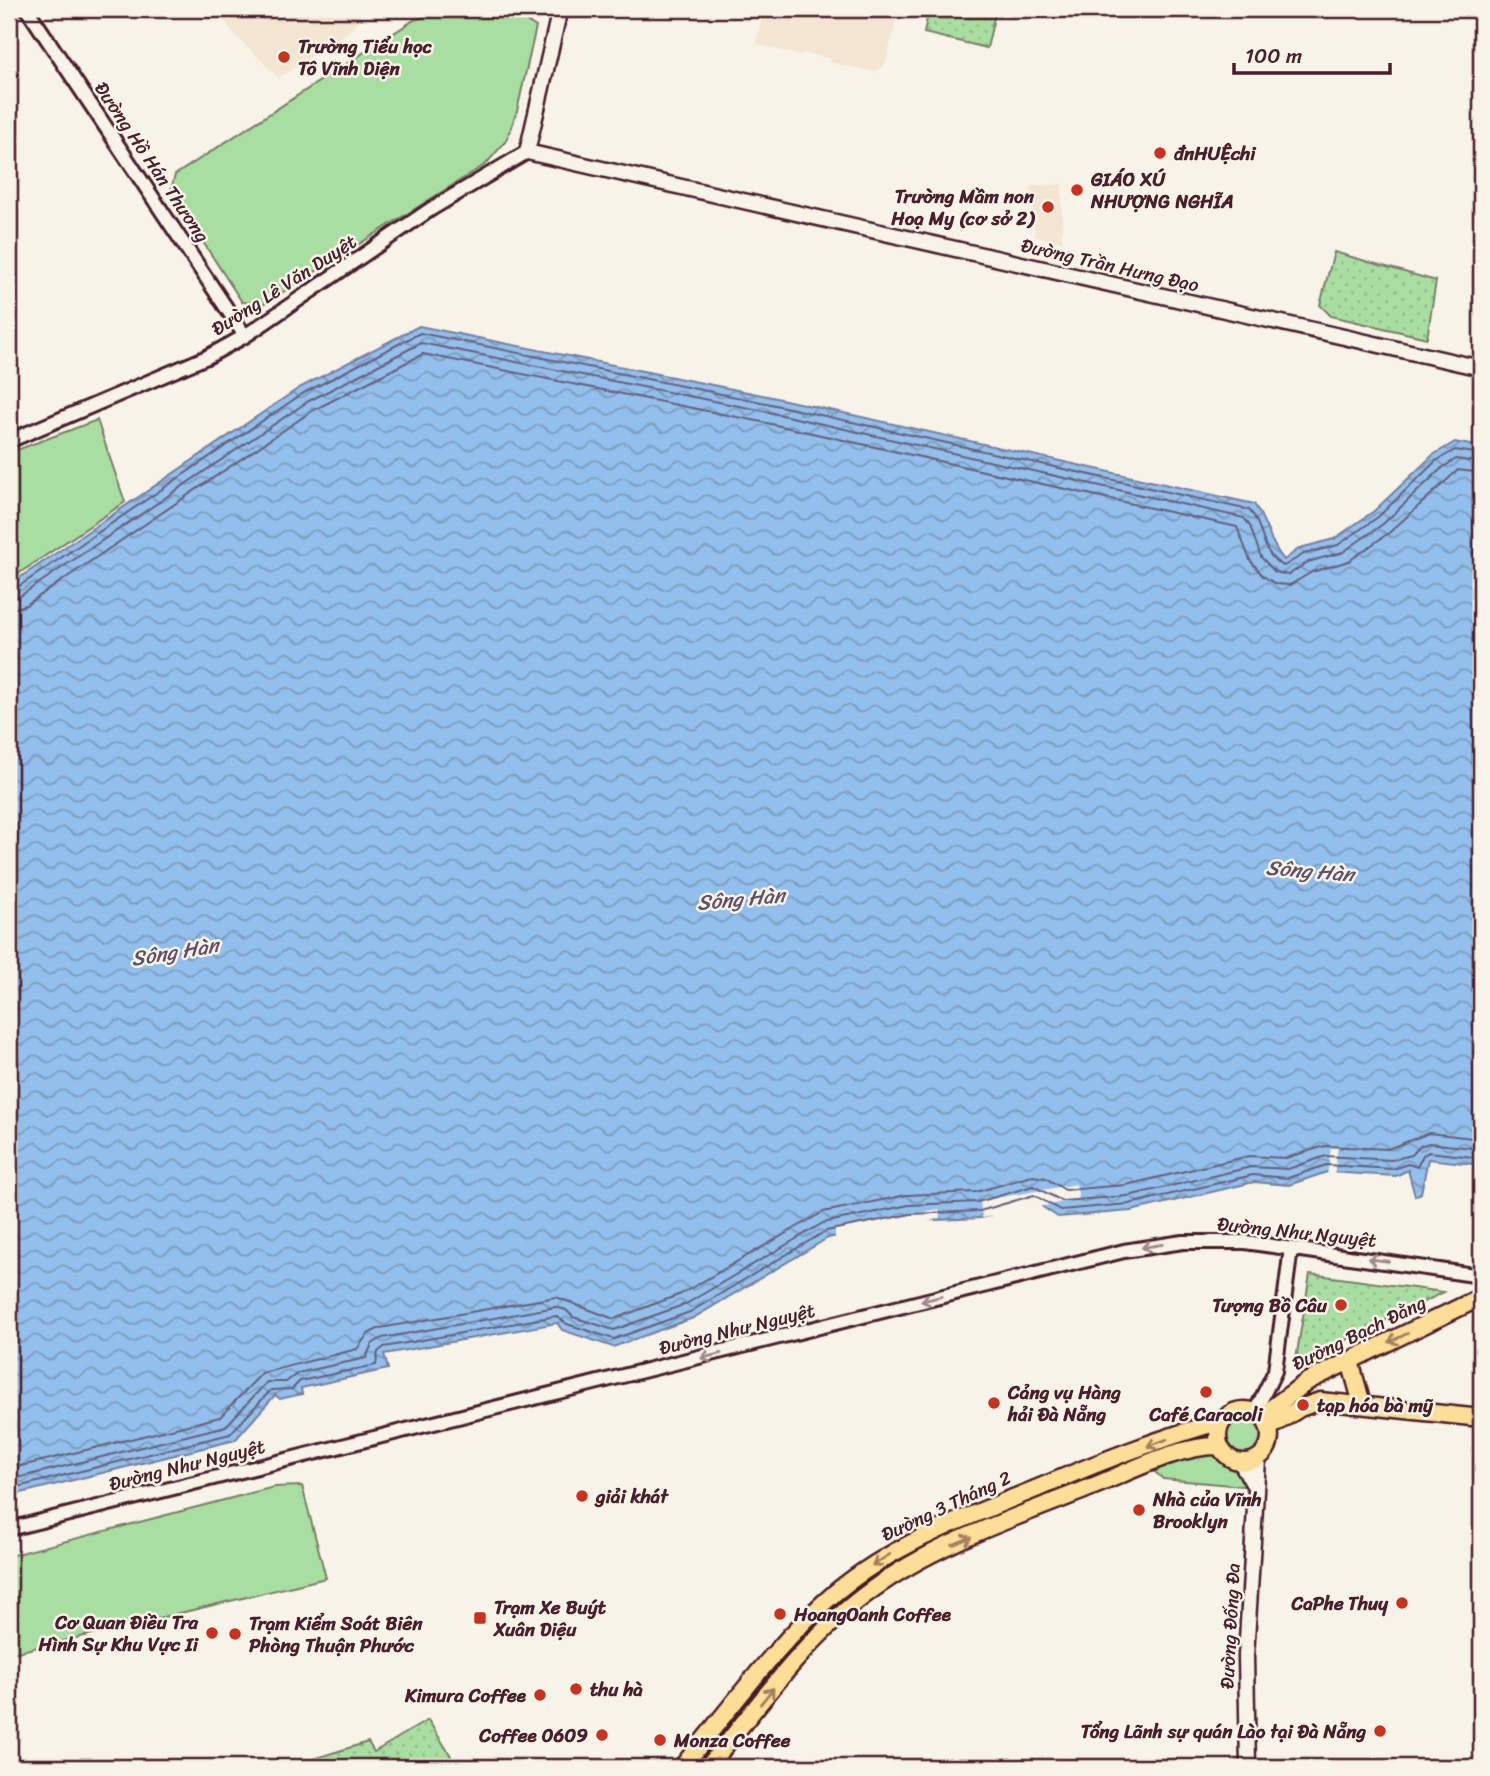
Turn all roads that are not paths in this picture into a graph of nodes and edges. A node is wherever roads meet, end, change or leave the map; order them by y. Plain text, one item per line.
1 (27, 9) edge
2 (560, 9) edge
3 (527, 152) junction
4 (245, 336) junction
5 (1481, 368) edge
6 (9, 441) edge
7 (1291, 1248) junction
8 (1481, 1276) edge
9 (1481, 1297) edge
10 (1350, 1361) junction
11 (1362, 1404) junction
12 (1481, 1418) edge
13 (1262, 1419) junction
14 (1222, 1421) junction
15 (1219, 1446) junction
16 (1258, 1459) junction
17 (1241, 1462) junction
18 (1255, 1487) junction
19 (9, 1529) edge
20 (682, 1767) edge
21 (708, 1767) edge
22 (1248, 1767) edge

1 - 4 street, Đường Hồ Hán Thương
2 - 3 main road
3 - 4 street, Đường Lê Văn Duyệt
3 - 5 main road, Đường Trần Hưng Đạo
4 - 6 street, Đường Lê Văn Duyệt
8 -> 7 street, Đường Như Nguyệt
7 - 13 street
7 -> 19 street, Đường Như Nguyệt
9 -> 10 main road, Đường Bạch Đằng
10 - 11 main road
10 - 13 main road, Đường Bạch Đằng
11 - 12 main road
11 - 13 main road
13 - 14 main road
13 - 16 main road
14 - 15 main road
14 -> 20 main road, Đường 3 Tháng 2
15 - 17 main road
21 -> 15 main road, Đường 3 Tháng 2
16 - 17 main road
16 - 18 main road, Đường Đống Đa
17 - 18 main road
18 - 22 main road, Đường Đống Đa

